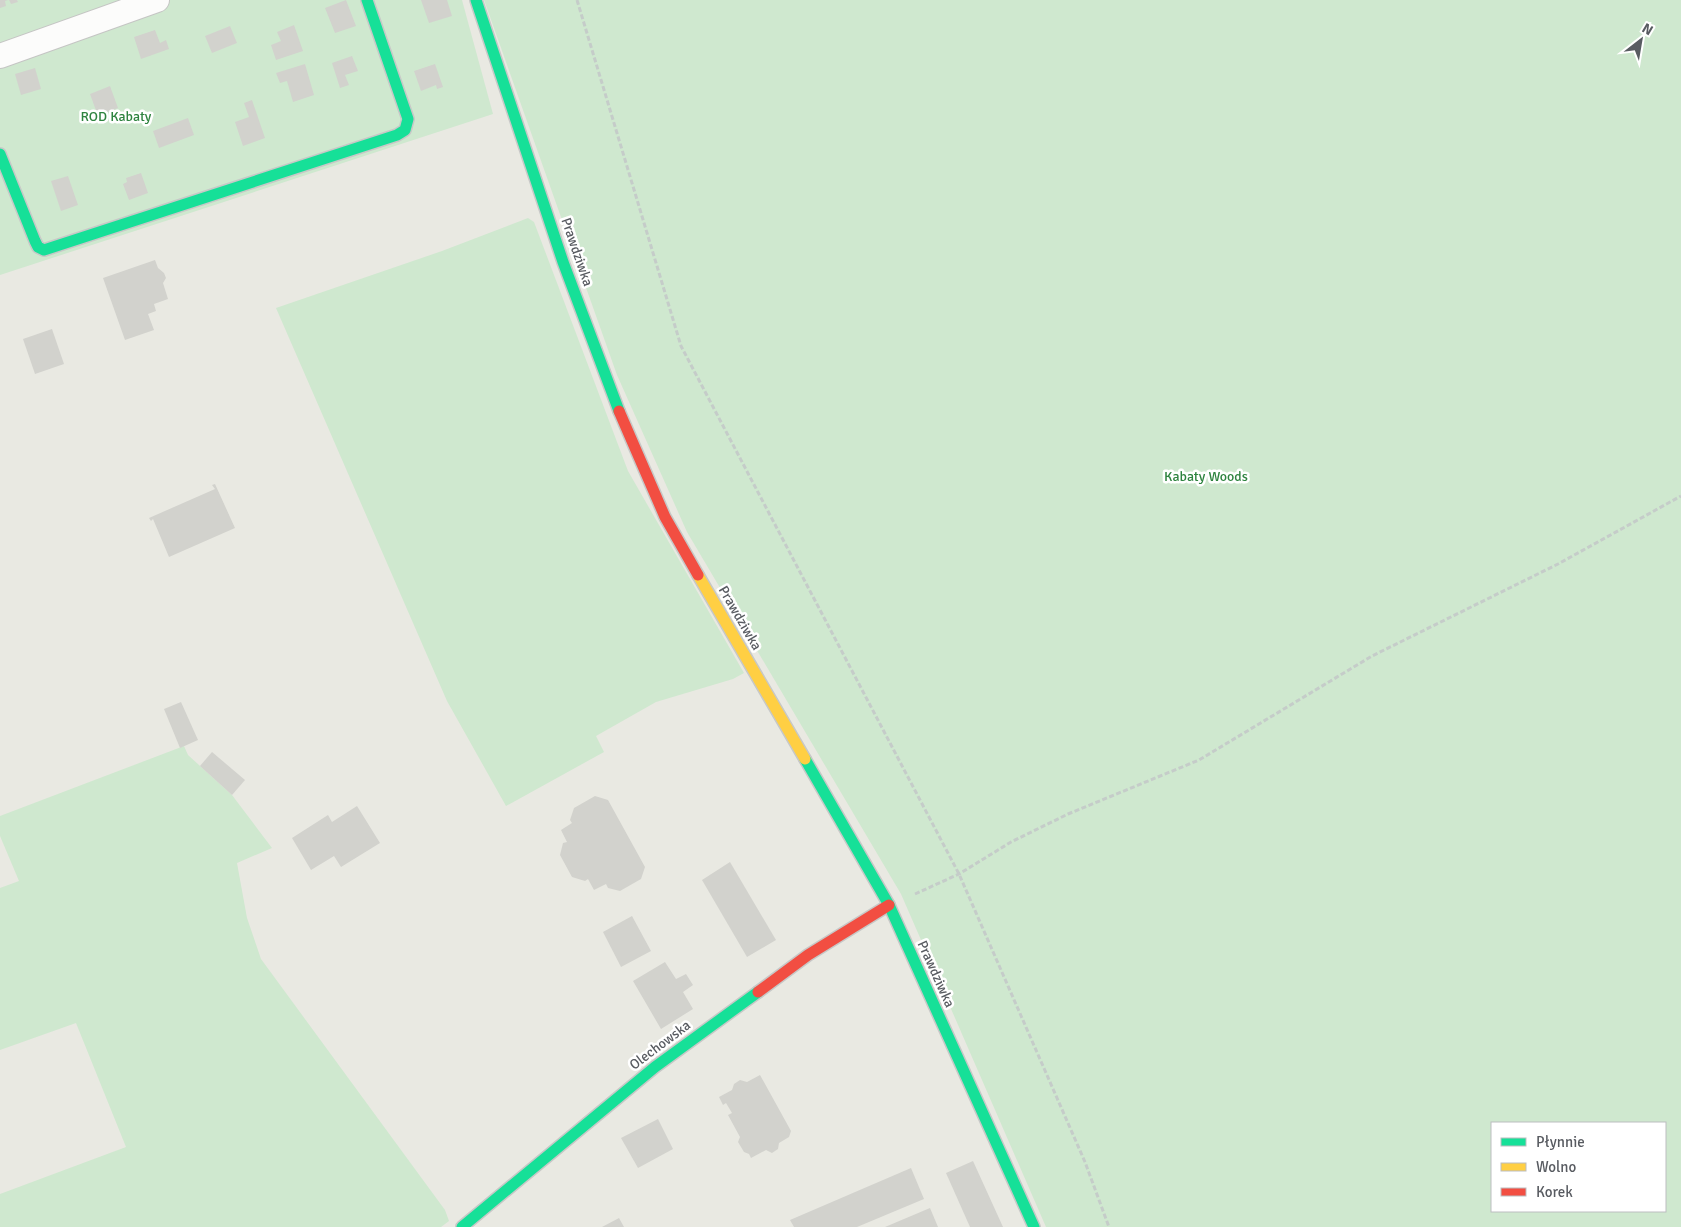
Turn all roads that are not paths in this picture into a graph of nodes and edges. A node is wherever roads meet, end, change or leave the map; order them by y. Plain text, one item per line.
1 (157, 0) edge
2 (367, 0) edge
3 (476, 0) edge
4 (0, 56) edge
5 (0, 154) edge
6 (889, 905) junction
7 (462, 1227) edge
8 (1034, 1227) edge

1 - 4 street
2 - 5 street
3 - 6 street, Prawdziwka
6 - 7 street, Olechowska
6 - 8 street, Prawdziwka

